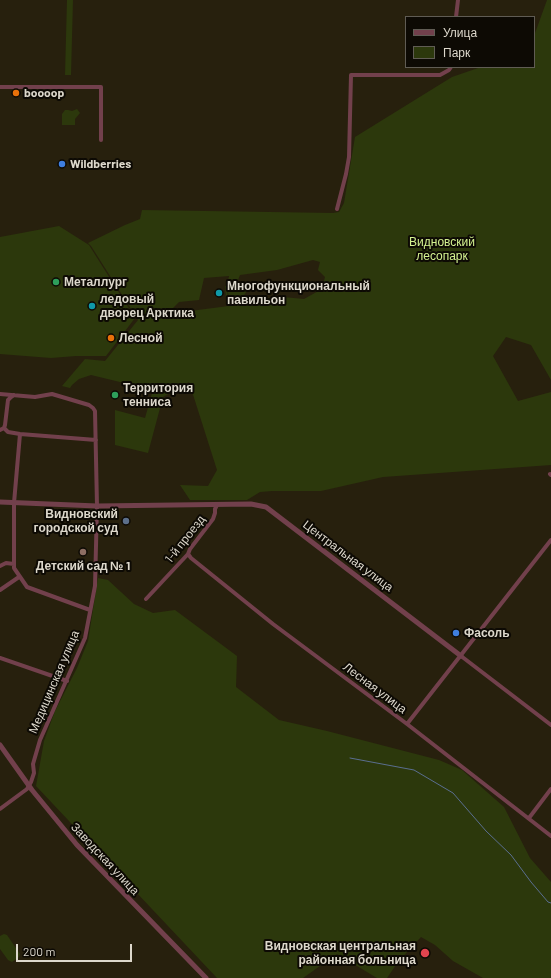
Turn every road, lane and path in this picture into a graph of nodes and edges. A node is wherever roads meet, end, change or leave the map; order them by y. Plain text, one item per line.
1 (458, 0) edge
2 (456, 16) edge
3 (450, 68) edge
4 (0, 87) edge
5 (101, 140) dead end
6 (337, 208) dead end
7 (0, 394) edge
8 (14, 395) junction
9 (2, 429) edge
10 (20, 434) junction
11 (96, 440) junction
12 (0, 502) edge
13 (14, 503) junction
14 (217, 505) junction
15 (97, 506) junction
16 (551, 540) edge
17 (188, 554) junction
18 (14, 564) junction
19 (0, 566) edge
20 (19, 577) junction
21 (0, 590) edge
22 (146, 599) dead end
23 (90, 610) junction
24 (461, 656) junction
25 (0, 658) edge
26 (67, 681) junction
27 (407, 724) junction
28 (551, 724) edge
29 (0, 745) edge
30 (29, 786) junction
31 (551, 788) edge
32 (0, 808) edge
33 (529, 818) junction
34 (551, 836) edge
35 (206, 978) edge

1 - 2 street
3 - 6 street
4 - 5 street
7 - 8 street
8 - 9 street
8 - 11 street, Медицинская улица
9 - 10 street
10 - 11 street
10 - 13 street
11 - 15 street, Медицинская улица
12 - 13 street, Центральная улица
13 - 15 street, Центральная улица
13 - 18 street
14 - 15 street, Центральная улица
14 - 17 street, 1-й проезд
14 - 24 street, Центральная улица
15 - 23 street, Медицинская улица
16 - 24 street
17 - 22 street, 1-й проезд
17 - 27 street, Лесная улица
18 - 19 street
18 - 20 street
20 - 21 street
20 - 23 street
23 - 26 street, Медицинская улица
24 - 27 street
24 - 28 street, Центральная улица
25 - 26 street
26 - 30 street, Медицинская улица
27 - 33 street, Лесная улица
29 - 30 street, Заводская улица
30 - 32 street
30 - 35 street, Заводская улица
31 - 33 street
33 - 34 street, Лесная улица

